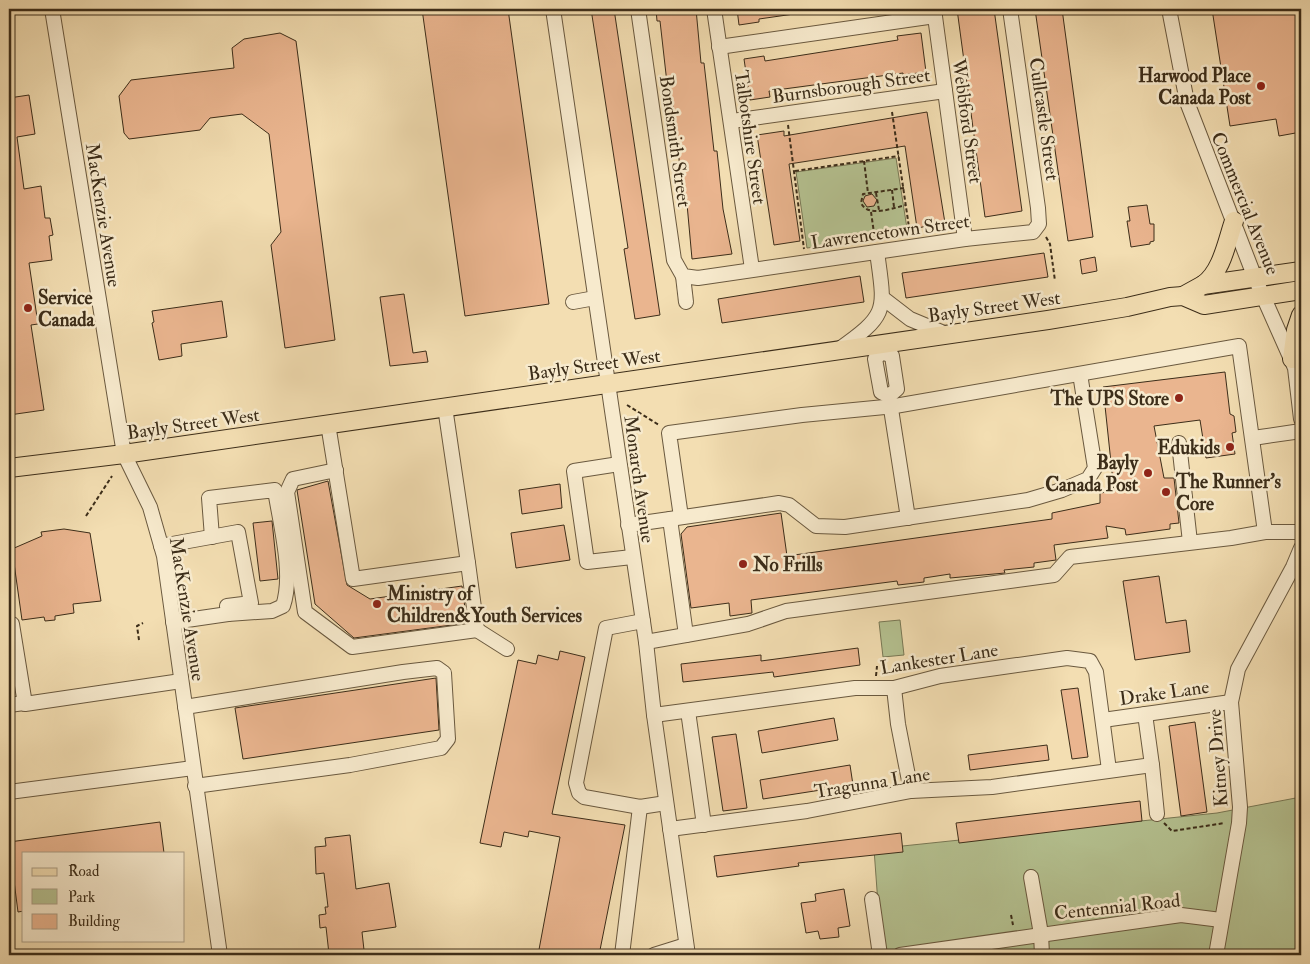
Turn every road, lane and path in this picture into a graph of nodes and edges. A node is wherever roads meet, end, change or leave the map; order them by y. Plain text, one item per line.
1 (52, 9) edge
2 (553, 9) edge
3 (638, 9) edge
4 (714, 9) edge
5 (1010, 9) edge
6 (1169, 9) edge
7 (934, 12) edge
8 (719, 48) junction
9 (945, 91) junction
10 (890, 98) junction
11 (786, 113) junction
12 (732, 121) junction
13 (899, 156) junction
14 (864, 161) junction
15 (794, 172) junction
16 (904, 188) junction
17 (892, 190) junction
18 (876, 192) junction
19 (868, 194) junction
20 (906, 206) junction
21 (894, 207) junction
22 (879, 210) junction
23 (871, 211) junction
24 (1234, 220) junction
25 (1036, 228) junction
26 (903, 236) dead end
27 (964, 239) junction
28 (868, 241) dead end
29 (878, 243) junction
30 (805, 250) dead end
31 (752, 270) junction
32 (1301, 271) edge
33 (683, 276) junction
34 (1055, 282) dead end
35 (1203, 285) junction
36 (1259, 286) junction
37 (1301, 290) edge
38 (1183, 296) junction
39 (595, 298) junction
40 (884, 299) junction
41 (573, 302) dead end
42 (686, 302) dead end
43 (1301, 315) edge
44 (946, 334) junction
45 (882, 348) junction
46 (838, 350) junction
47 (1292, 359) junction
48 (1080, 374) junction
49 (607, 384) junction
50 (1300, 400) edge
51 (890, 401) junction
52 (627, 405) dead end
53 (445, 408) junction
54 (1301, 419) edge
55 (328, 424) junction
56 (1301, 431) edge
57 (669, 433) junction
58 (1253, 438) junction
59 (1179, 443) dead end
60 (124, 454) junction
61 (619, 464) junction
62 (9, 468) edge
63 (336, 470) junction
64 (112, 476) dead end
65 (86, 516) dead end
66 (676, 518) junction
67 (908, 518) junction
68 (628, 525) junction
69 (1265, 532) junction
70 (1301, 532) edge
71 (212, 537) junction
72 (1190, 542) junction
73 (161, 546) junction
74 (1301, 548) edge
75 (632, 557) junction
76 (468, 563) junction
77 (228, 614) junction
78 (643, 621) junction
79 (173, 622) junction
80 (143, 623) dead end
81 (12, 624) dead end
82 (477, 630) junction
83 (686, 635) junction
84 (139, 640) dead end
85 (646, 642) junction
86 (507, 649) dead end
87 (181, 681) junction
88 (894, 688) junction
89 (24, 702) junction
90 (1231, 702) junction
91 (9, 705) edge
92 (185, 707) junction
93 (688, 711) junction
94 (1146, 714) junction
95 (654, 715) junction
96 (1103, 720) junction
97 (1152, 765) junction
98 (193, 768) junction
99 (1109, 770) junction
100 (196, 786) junction
101 (911, 791) junction
102 (9, 792) edge
103 (666, 803) junction
104 (640, 807) junction
105 (1157, 814) joint
106 (1240, 818) junction
107 (704, 825) junction
108 (670, 829) junction
109 (1031, 877) dead end
110 (872, 899) dead end
111 (1221, 920) junction
112 (1041, 934) junction
113 (687, 950) edge
114 (936, 952) edge
115 (220, 955) edge
116 (622, 955) edge
117 (654, 955) edge
118 (880, 955) edge
119 (900, 955) edge
120 (1042, 955) edge
121 (1216, 955) edge

1 - 60 street, MacKenzie Avenue
2 - 39 street, Monarch Avenue
3 - 33 street, Bondsmith Street
4 - 8 street, Talbotshire Street
5 - 25 street, Cullcastle Street
6 - 24 street, Commercial Avenue
7 - 8 street
7 - 9 street, Webbford Street
8 - 12 street, Talbotshire Street
9 - 10 street, Burnsborough Street
9 - 27 street, Webbford Street
10 - 11 street, Burnsborough Street
10 - 13 path
11 - 12 street, Burnsborough Street
11 - 15 path
12 - 31 street, Talbotshire Street
13 - 14 path
13 - 16 path
14 - 15 path
14 - 19 path
15 - 30 path
16 - 17 path
16 - 20 path
17 - 18 path
17 - 21 path
18 - 19 path
18 - 22 path
19 - 23 path
20 - 21 path
20 - 26 path
21 - 22 path
22 - 23 path
23 - 29 path
24 - 35 main road
24 - 36 street, Commercial Avenue
25 - 27 street, Lawrencetown Street
25 - 34 path
27 - 29 street, Lawrencetown Street
28 - 29 path
29 - 31 street, Lawrencetown Street
29 - 40 street
31 - 33 street
32 - 36 main road, Bayly Street West
33 - 42 street, Bondsmith Street
35 - 36 main road, Bayly Street West
35 - 38 main road, Bayly Street West
36 - 37 main road, Bayly Street West
36 - 38 main road, Bayly Street West
36 - 47 street
38 - 44 main road, Bayly Street West
39 - 41 street
39 - 49 street, Monarch Avenue
40 - 44 street
40 - 46 street
43 - 47 main road
44 - 45 main road, Bayly Street West
45 - 46 main road, Bayly Street West
45 - 51 street
46 - 49 main road, Bayly Street West
47 - 50 street
48 - 51 street
48 - 58 street
48 - 67 street
49 - 53 main road, Bayly Street West
49 - 61 street, Monarch Avenue
50 - 54 street
51 - 57 street
51 - 67 street
52 - 57 path
53 - 55 main road, Bayly Street West
53 - 76 street
55 - 60 main road, Bayly Street West
55 - 63 street
56 - 58 street
57 - 66 street
58 - 69 street
59 - 72 street
60 - 62 main road, Bayly Street West
60 - 73 street, MacKenzie Avenue
61 - 68 street, Monarch Avenue
61 - 75 street
63 - 76 street
63 - 82 street
64 - 65 path
66 - 67 street
66 - 68 street
66 - 83 street
68 - 75 street, Monarch Avenue
69 - 70 street
69 - 72 street
71 - 73 street
71 - 77 street
71 - 77 street
72 - 83 street
73 - 79 street, MacKenzie Avenue
74 - 90 street, Kitney Drive
75 - 78 street, Monarch Avenue
76 - 82 street
77 - 79 street
78 - 85 street, Monarch Avenue
78 - 104 street
79 - 87 street, MacKenzie Avenue
80 - 84 path
81 - 89 street
82 - 86 street
83 - 85 street
85 - 95 street, Monarch Avenue
87 - 89 street
87 - 92 street, MacKenzie Avenue
88 - 93 street, Lankester Lane
88 - 96 street, Lankester Lane
88 - 101 street
89 - 91 street
90 - 94 street, Drake Lane
90 - 106 street, Kitney Drive
92 - 98 street, MacKenzie Avenue
92 - 100 street
93 - 95 street, Lankester Lane
93 - 107 street
94 - 96 street, Drake Lane
94 - 97 street
95 - 103 street, Monarch Avenue
96 - 99 street, Lankester Lane
97 - 99 street, Tragunna Lane
97 - 105 street
98 - 100 street, MacKenzie Avenue
98 - 102 street
99 - 101 street, Tragunna Lane
100 - 115 street, MacKenzie Avenue
101 - 107 street, Tragunna Lane
103 - 104 street
103 - 108 street, Monarch Avenue
104 - 116 street
105 - 106 path
106 - 111 street, Kitney Drive
107 - 108 street, Tragunna Lane
108 - 113 street, Monarch Avenue
109 - 112 street
110 - 118 street
111 - 112 street, Centennial Road
111 - 121 street
112 - 114 street, Centennial Road
112 - 120 street, Centennial Road
113 - 117 street
114 - 119 street, Centennial Road

